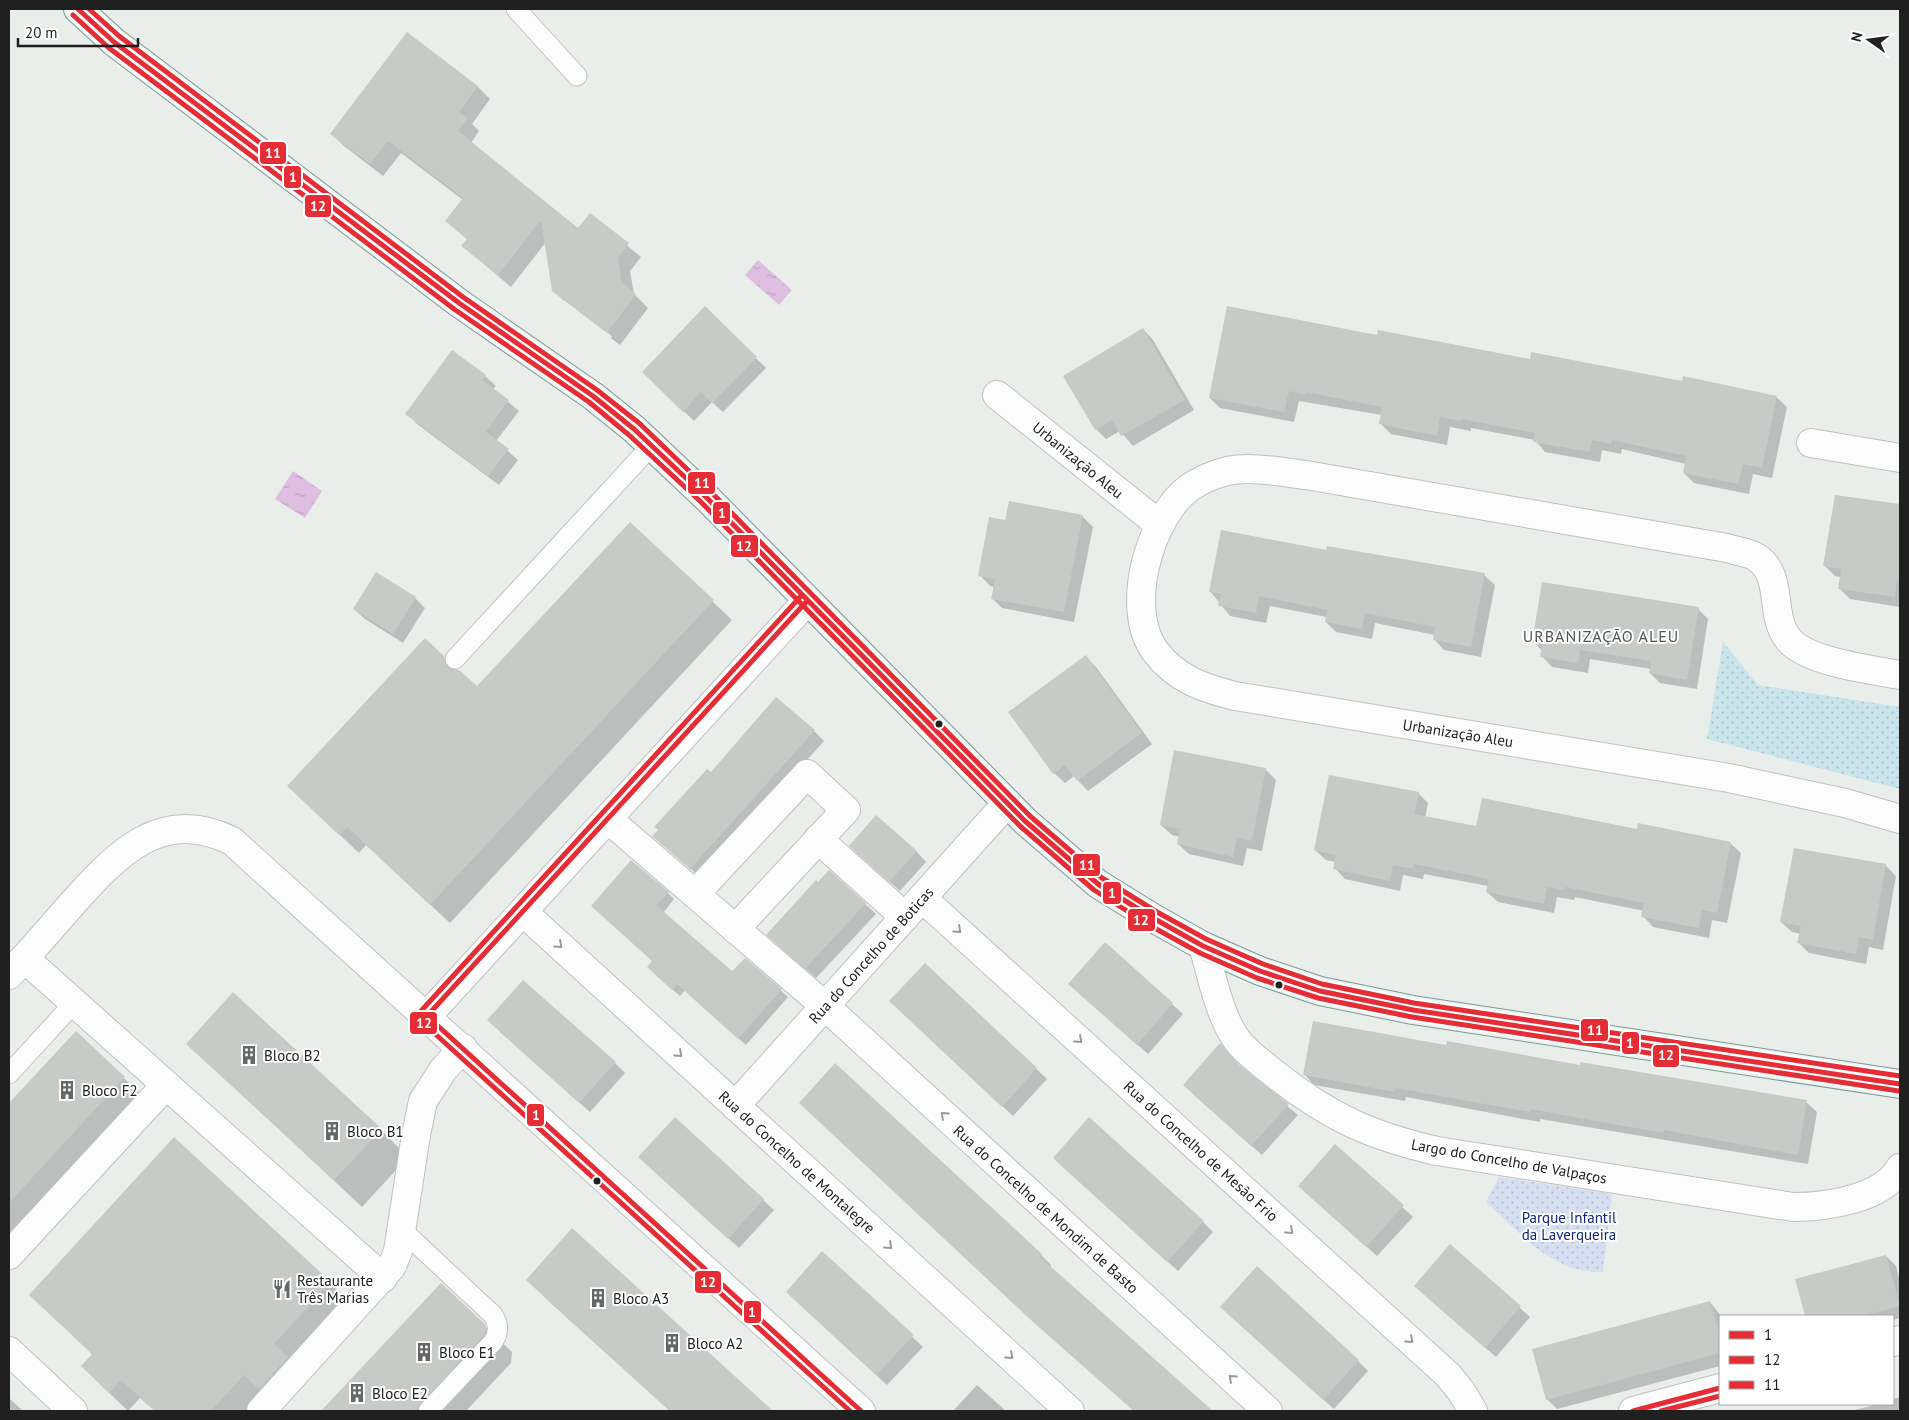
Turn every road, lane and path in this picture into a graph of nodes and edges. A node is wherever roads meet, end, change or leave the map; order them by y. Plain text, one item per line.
1 (78, 9) edge
2 (516, 9) edge
3 (577, 76) dead end
4 (997, 395) dead end
5 (652, 444) junction
6 (1811, 444) dead end
7 (1900, 458) edge
8 (1160, 525) junction
9 (807, 601) junction
10 (455, 659) dead end
11 (1900, 674) edge
12 (1007, 804) junction
13 (608, 819) junction
14 (1900, 819) edge
15 (818, 839) junction
16 (695, 894) junction
17 (914, 907) junction
18 (523, 912) junction
19 (735, 929) junction
20 (1203, 946) junction
21 (16, 967) edge
22 (74, 1003) junction
23 (825, 1006) junction
24 (428, 1016) junction
25 (463, 1048) junction
26 (9, 1074) edge
27 (1900, 1084) edge
28 (166, 1085) junction
29 (736, 1106) junction
30 (1900, 1168) edge
31 (401, 1229) junction
32 (9, 1255) edge
33 (384, 1278) junction
34 (9, 1351) edge
35 (1719, 1388) edge
36 (73, 1411) edge
37 (262, 1411) edge
38 (428, 1411) edge
39 (861, 1411) edge
40 (1070, 1411) edge
41 (1268, 1411) edge
42 (1472, 1411) edge
43 (1633, 1411) edge

1 - 5 street
2 - 3 lane
4 - 8 street, Urbanização Aleu
5 - 9 street
5 - 10 lane
6 - 7 street
8 - 11 street, Urbanização Aleu
8 - 14 street, Urbanização Aleu
9 - 12 street
9 - 13 street
12 - 17 street, Rua do Concelho de Boticas
12 - 20 street
13 - 16 street, Rua do Concelho de Mondim de Basto
13 - 18 street
15 - 16 street
15 - 17 street, Rua do Concelho de Mesão Frio
15 - 19 street
16 - 19 street, Rua do Concelho de Mondim de Basto
17 - 23 street, Rua do Concelho de Boticas
17 -> 42 street, Rua do Concelho de Mesão Frio
18 - 24 street
18 -> 29 street, Rua do Concelho de Montalegre
19 - 23 street, Rua do Concelho de Mondim de Basto
20 - 27 street
20 - 30 street, Largo do Concelho de Valpaços
21 - 22 street
21 - 24 street
22 - 26 lane
22 - 28 street
23 - 29 street, Rua do Concelho de Boticas
41 -> 23 street, Rua do Concelho de Mondim de Basto
24 - 25 street
25 - 31 street
25 - 39 street
28 - 32 street
28 - 33 street
29 -> 40 street, Rua do Concelho de Montalegre
31 - 33 street
31 - 38 lane
33 - 37 street
34 - 36 street
35 - 43 street

